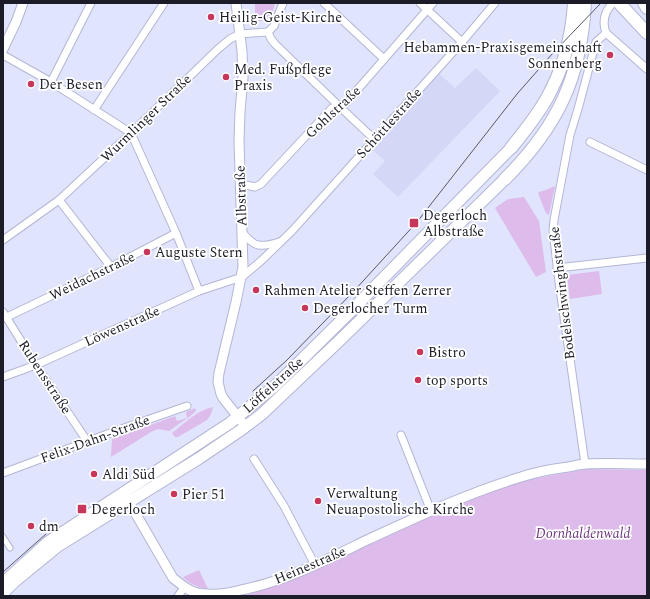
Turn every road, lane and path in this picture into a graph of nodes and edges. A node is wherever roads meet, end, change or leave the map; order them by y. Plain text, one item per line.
1 (23, 3) edge
2 (91, 3) edge
3 (164, 3) edge
4 (236, 3) edge
5 (283, 3) edge
6 (324, 3) edge
7 (420, 3) edge
8 (433, 3) edge
9 (495, 3) edge
10 (574, 3) edge
11 (586, 3) edge
12 (644, 3) edge
13 (615, 4) edge
14 (647, 8) edge
15 (427, 10) junction
16 (268, 32) junction
17 (606, 33) junction
18 (647, 33) edge
19 (240, 34) junction
20 (462, 42) junction
21 (3, 49) edge
22 (3, 55) edge
23 (384, 59) junction
24 (647, 69) edge
25 (51, 82) junction
26 (340, 107) junction
27 (94, 110) junction
28 (131, 133) junction
29 (374, 139) junction
30 (590, 142) dead end
31 (511, 148) joint
32 (647, 170) edge
33 (505, 179) joint
34 (241, 184) junction
35 (59, 200) junction
36 (242, 232) junction
37 (176, 233) junction
38 (3, 240) edge
39 (281, 242) junction
40 (647, 258) edge
41 (111, 267) junction
42 (557, 268) junction
43 (242, 277) junction
44 (199, 291) junction
45 (5, 314) edge
46 (36, 365) junction
47 (3, 377) edge
48 (188, 406) dead end
49 (238, 417) junction
50 (246, 427) junction
51 (401, 436) dead end
52 (87, 441) junction
53 (254, 459) dead end
54 (585, 464) junction
55 (647, 464) edge
56 (3, 473) edge
57 (123, 492) junction
58 (129, 502) junction
59 (431, 511) junction
60 (3, 537) edge
61 (10, 548) dead end
62 (315, 565) junction
63 (3, 582) edge
64 (184, 588) junction
65 (3, 594) edge
66 (178, 596) edge

1 - 21 street
2 - 25 street
3 - 27 street
4 - 19 street, Albstraße
5 - 16 street
6 - 23 street
7 - 15 street
8 - 15 street, Gohlstraße
9 - 20 street, Schöttlestraße
10 - 31 highway
11 - 33 highway
12 - 14 highway
13 - 17 street
13 - 18 highway
15 - 20 street
15 - 23 street, Gohlstraße
16 - 19 street, Wurmlinger Straße
16 - 26 street
17 - 24 street
17 - 42 street, Bodelschwinghstraße
19 - 28 street, Wurmlinger Straße
19 - 34 street, Albstraße
20 - 29 street, Schöttlestraße
22 - 25 street
23 - 26 street, Gohlstraße
25 - 27 street
26 - 29 street
26 - 34 street, Gohlstraße
27 - 28 street
28 - 35 street, Wurmlinger Straße
28 - 37 street
29 - 39 street, Schöttlestraße
30 - 32 street
31 - 49 main road, Löffelstraße
33 - 50 main road, Löffelstraße
34 - 36 street, Albstraße
35 - 38 street, Wurmlinger Straße
35 - 41 street
36 - 39 street
36 - 43 street, Albstraße
37 - 41 street, Weidachstraße
37 - 44 street
39 - 43 street, Schöttlestraße
40 - 42 street
41 - 45 street, Weidachstraße
42 - 54 street, Bodelschwinghstraße
43 - 44 street, Löwenstraße
43 - 49 street, Albstraße
44 - 46 street, Löwenstraße
45 - 46 street, Rubensstraße
46 - 47 street, Löwenstraße
46 - 52 street, Rubensstraße
48 - 52 street, Felix-Dahn-Straße
49 - 50 street, Albstraße
49 - 57 main road, Löffelstraße
50 - 58 main road, Löffelstraße
51 - 59 street
52 - 56 street, Felix-Dahn-Straße
53 - 62 street
54 - 55 street, Heinestraße
54 - 59 street, Heinestraße
57 - 58 street
57 - 63 main road, Löffelstraße
58 - 64 street
58 - 65 main road, Löffelstraße
59 - 62 street, Heinestraße
60 - 61 street
62 - 64 street, Heinestraße
64 - 66 street

